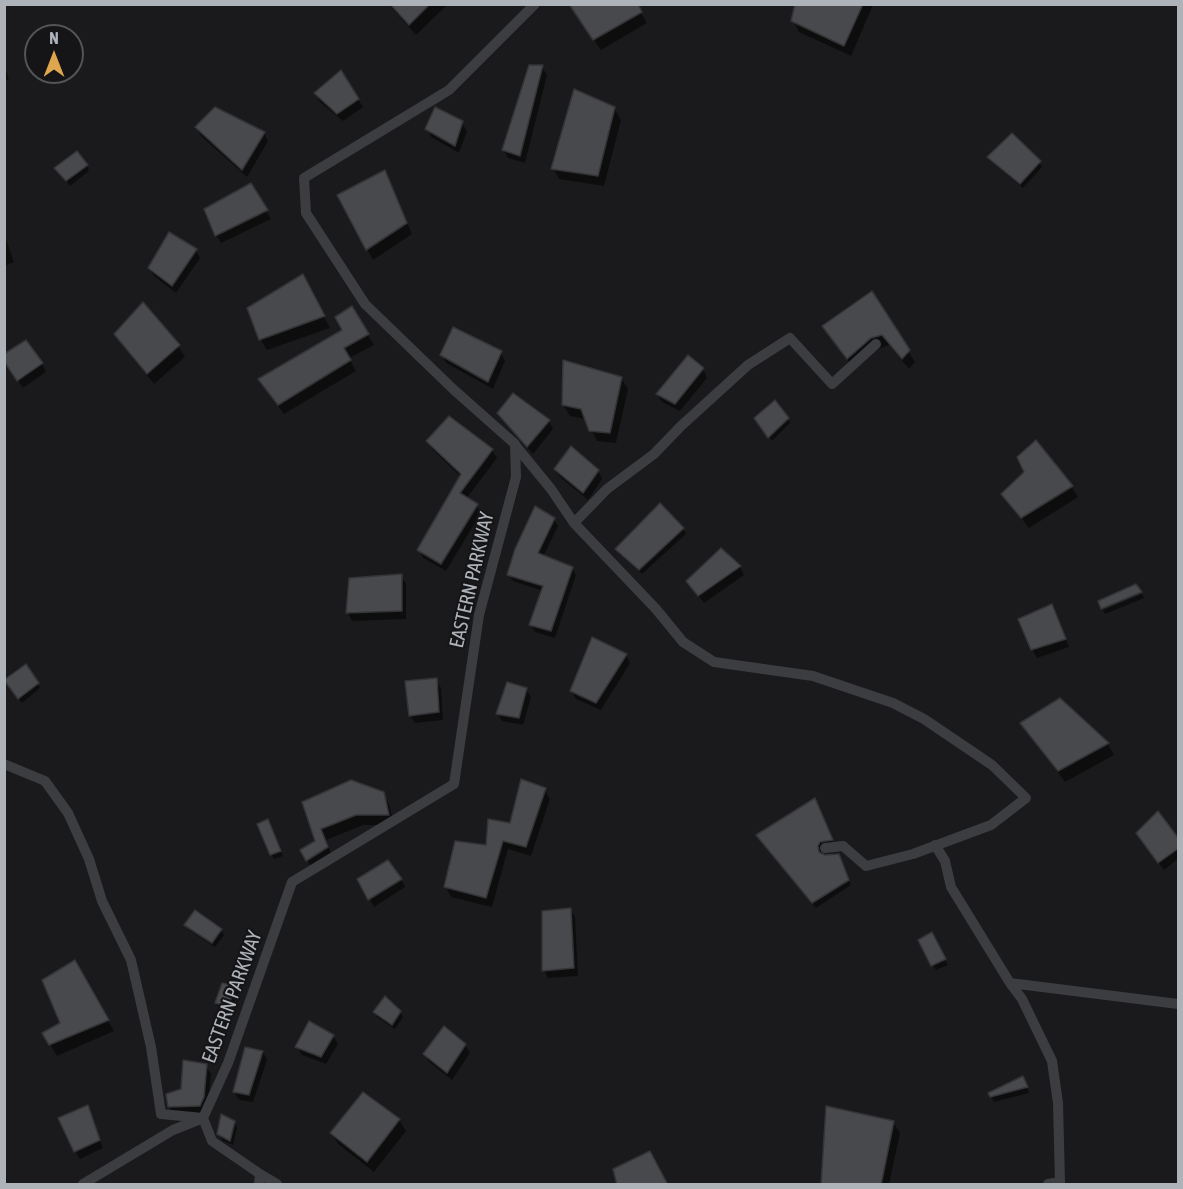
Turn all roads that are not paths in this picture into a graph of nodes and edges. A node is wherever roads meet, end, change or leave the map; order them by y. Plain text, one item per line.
1 (535, 4) edge
2 (876, 344) dead end
3 (515, 444) junction
4 (574, 523) junction
5 (4, 764) edge
6 (935, 845) junction
7 (825, 848) dead end
8 (1010, 983) junction
9 (1179, 1004) edge
10 (203, 1118) junction
11 (259, 1179) edge
12 (83, 1185) edge
13 (277, 1185) edge
14 (1048, 1185) edge

1 - 3 street
2 - 4 street
3 - 4 street
3 - 10 street, EASTERN PARKWAY
4 - 6 street
5 - 10 street
6 - 7 street
6 - 8 street
8 - 9 street
8 - 14 street
10 - 11 street
10 - 12 street
11 - 13 street

